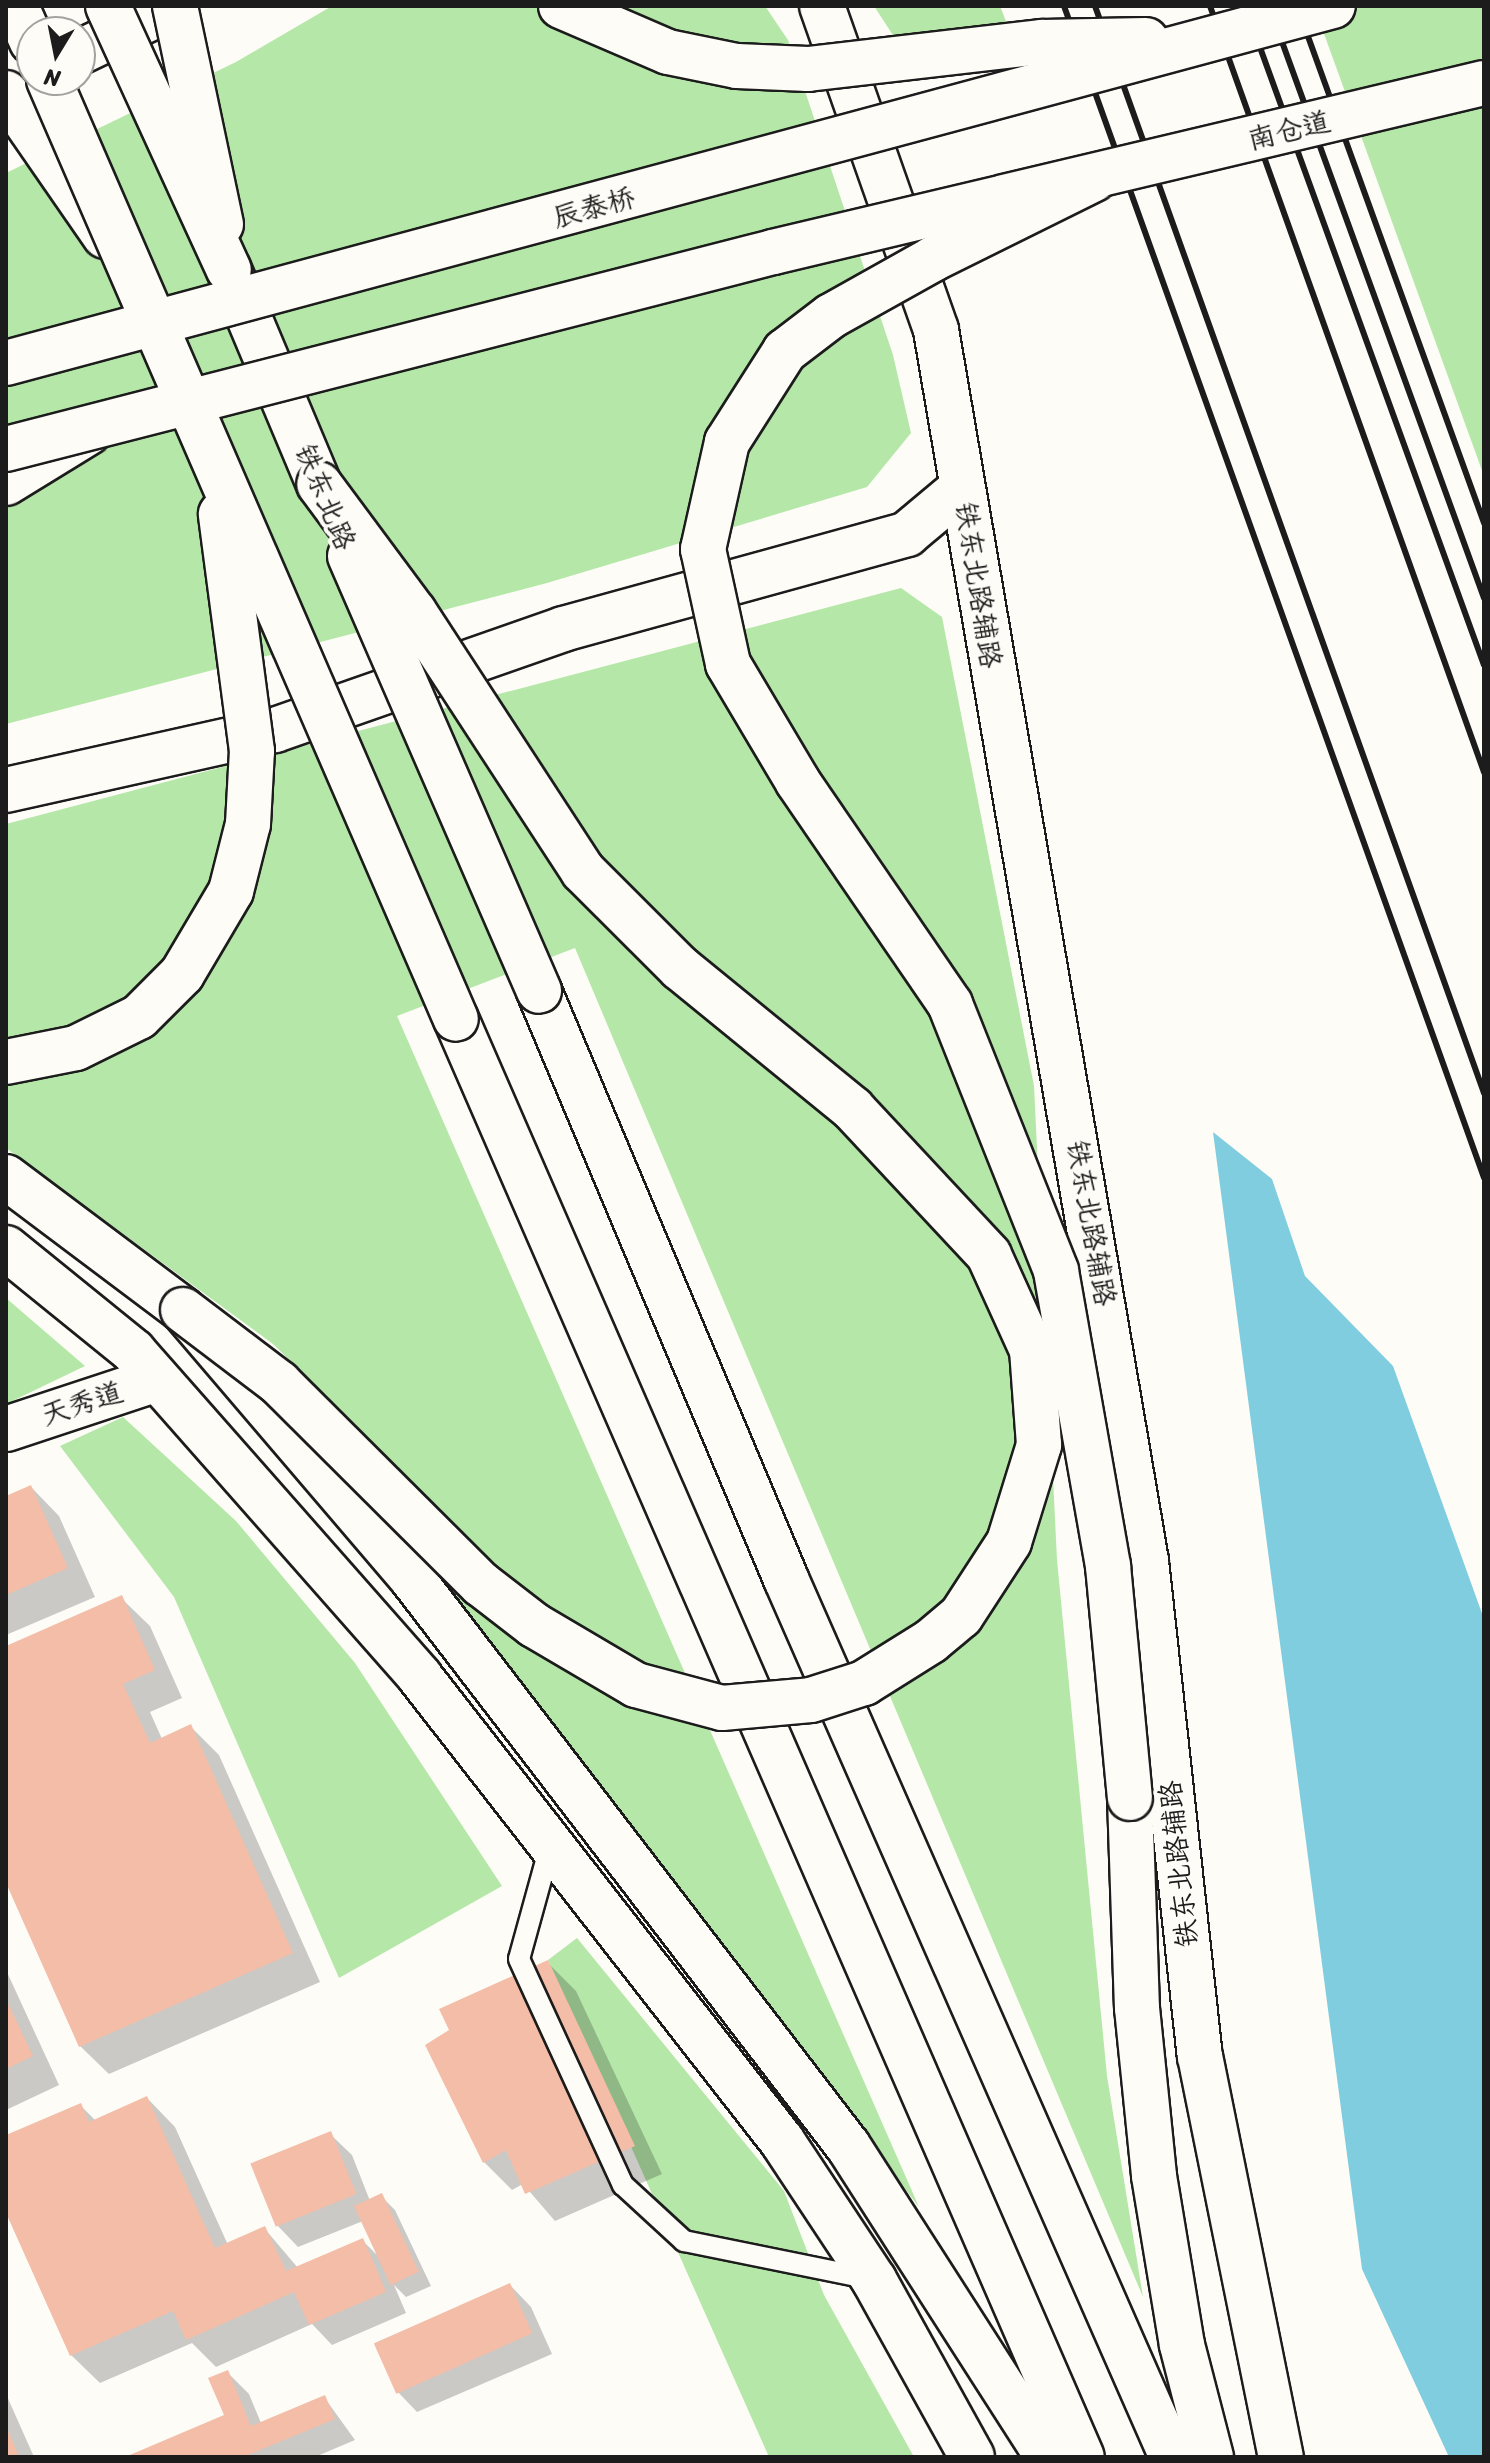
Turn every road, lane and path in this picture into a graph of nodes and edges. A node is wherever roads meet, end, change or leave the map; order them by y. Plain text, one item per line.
1 (108, 6) edge
2 (175, 6) edge
3 (561, 6) edge
4 (822, 6) edge
5 (1333, 6) edge
6 (1180, 43) junction
7 (96, 44) edge
8 (1484, 83) edge
9 (6, 91) edge
10 (56, 96) edge
11 (1094, 179) junction
12 (229, 270) junction
13 (132, 276) junction
14 (104, 338) junction
15 (6, 350) edge
16 (6, 363) edge
17 (100, 425) junction
18 (6, 449) edge
19 (214, 465) junction
20 (6, 483) edge
21 (319, 484) junction
22 (962, 488) junction
23 (6, 790) edge
24 (6, 1062) edge
25 (6, 1177) edge
26 (6, 1248) edge
27 (183, 1310) junction
28 (157, 1379) junction
29 (6, 1429) edge
30 (551, 1843) junction
31 (874, 2280) junction
32 (972, 2457) edge
33 (1048, 2457) edge
34 (1082, 2457) edge
35 (1172, 2457) edge
36 (1211, 2457) edge
37 (1281, 2457) edge

1 - 12 main road, 铁东北路, bridge
2 - 7 main road
2 - 12 main road, bridge
3 - 6 main road, bridge
4 - 22 main road, 铁东北路辅路
5 - 6 main road, bridge
6 - 14 main road, 辰泰桥, bridge
8 - 11 main road, 南仓道, bridge
9 - 13 main road, bridge
10 - 13 main road, bridge
11 - 17 main road, bridge
11 - 36 main road, bridge
12 - 21 main road, 铁东北路, bridge
13 - 19 main road, bridge
14 - 15 main road, bridge
14 - 16 main road, 辰泰桥, bridge
17 - 18 main road, bridge
17 - 20 main road
19 - 24 main road, bridge
19 - 34 main road, bridge
21 - 27 main road, bridge
21 - 35 main road, 铁东北路, bridge
22 - 23 main road
22 - 37 main road, 铁东北路辅路
25 - 27 main road
26 - 28 main road
27 - 33 main road, bridge
28 - 29 main road, 天秀道
28 - 30 main road
30 - 31 main road
30 - 31 lane
31 - 32 main road

